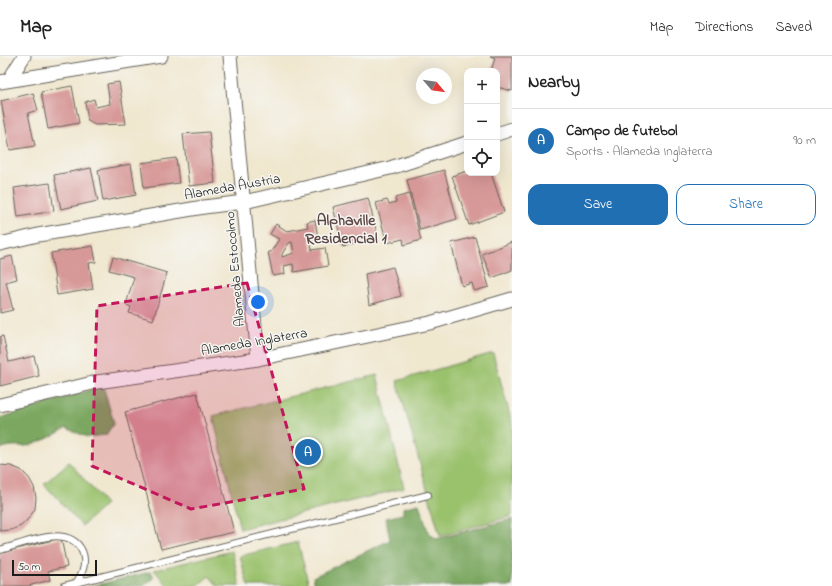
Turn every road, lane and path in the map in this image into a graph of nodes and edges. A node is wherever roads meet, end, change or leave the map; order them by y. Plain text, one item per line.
1 (24, 56) edge
2 (161, 56) edge
3 (230, 56) edge
4 (5, 81) edge
5 (512, 129) edge
6 (500, 133) edge
7 (464, 144) edge
8 (244, 202) junction
9 (0, 244) edge
10 (512, 299) edge
11 (258, 359) junction
12 (0, 405) edge
13 (428, 495) dead end
14 (0, 550) edge
15 (76, 583) junction
16 (64, 586) edge

1 - 4 street
2 - 4 street
3 - 8 street, Alameda Estocolmo
5 - 6 street
7 - 8 street, Alameda Áustria
8 - 9 street, Alameda Áustria
8 - 11 street, Alameda Estocolmo
10 - 11 street, Alameda Inglaterra
11 - 12 street, Alameda Inglaterra
13 - 15 lane
14 - 15 lane
15 - 16 lane

